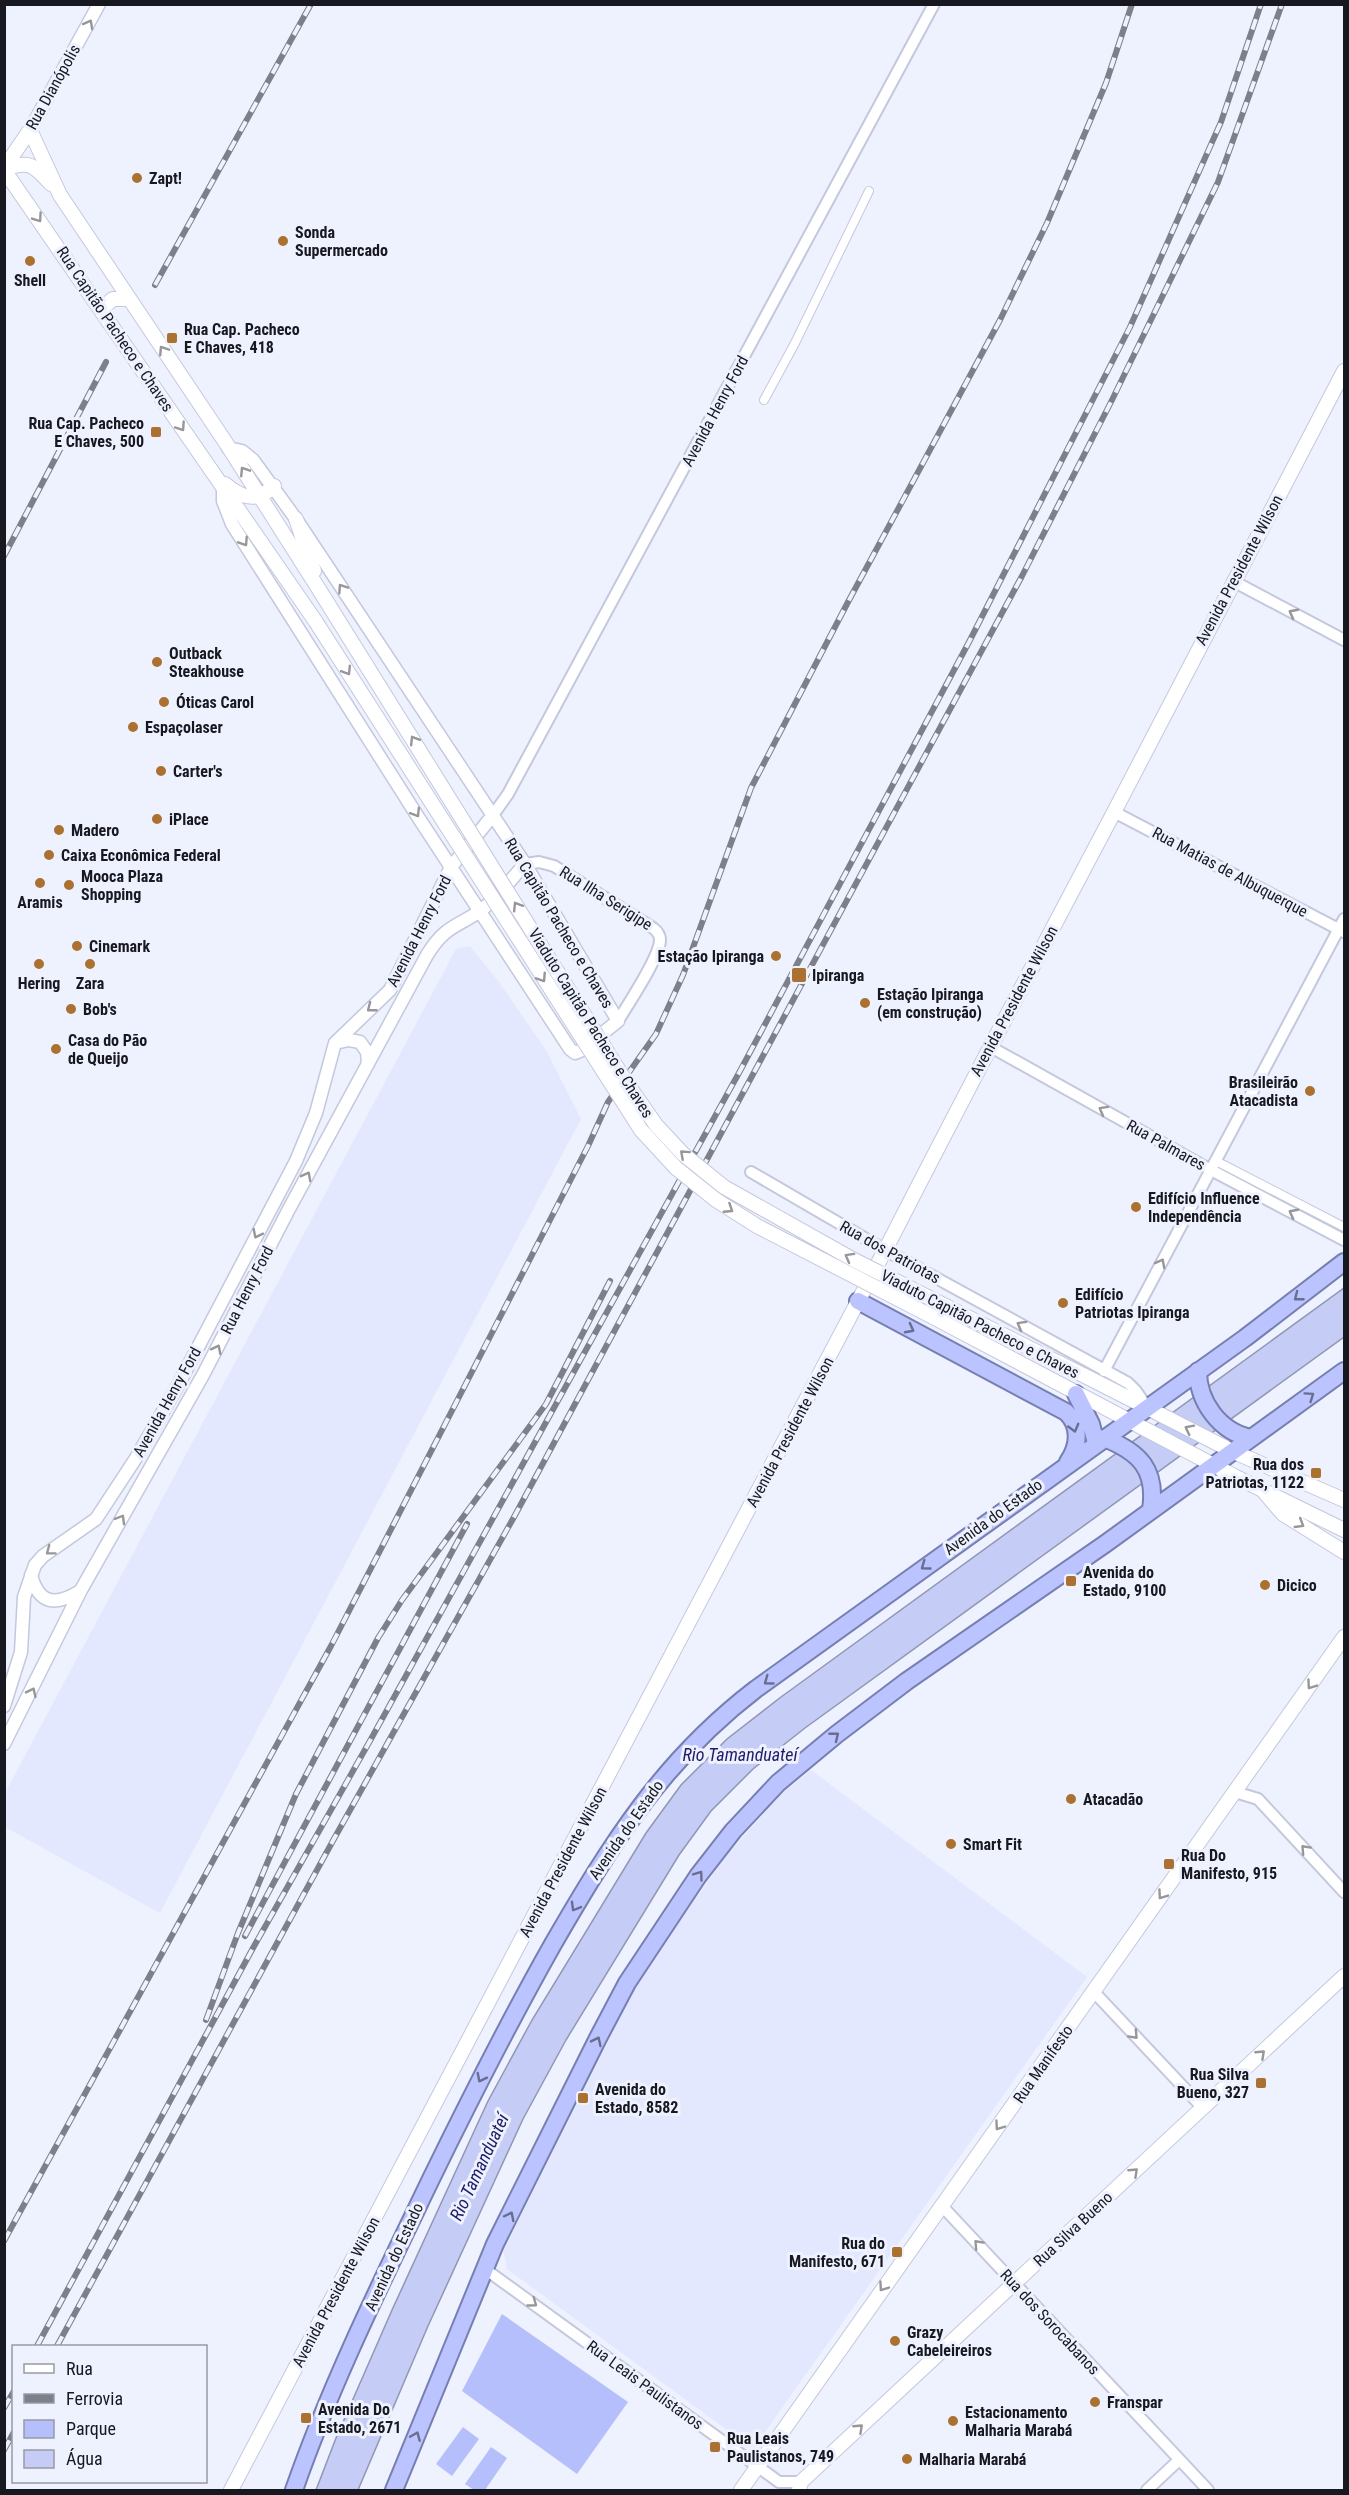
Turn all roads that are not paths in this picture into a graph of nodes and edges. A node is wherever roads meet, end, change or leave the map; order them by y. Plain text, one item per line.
1 (99, 4) edge
2 (934, 4) edge
3 (30, 130) junction
4 (4, 169) edge
5 (869, 191) dead end
6 (60, 195) junction
7 (129, 298) junction
8 (101, 309) junction
9 (1344, 371) edge
10 (764, 400) dead end
11 (228, 447) junction
12 (214, 475) junction
13 (274, 486) junction
14 (224, 489) junction
15 (260, 496) junction
16 (296, 519) junction
17 (1233, 580) junction
18 (320, 591) junction
19 (316, 622) joint
20 (1344, 640) edge
21 (1114, 812) junction
22 (493, 815) junction
23 (525, 864) junction
24 (451, 867) junction
25 (481, 910) junction
26 (1344, 919) edge
27 (1342, 931) edge
28 (618, 1021) junction
29 (335, 1043) junction
30 (989, 1046) junction
31 (368, 1065) junction
32 (1214, 1165) junction
33 (751, 1173) dead end
34 (1344, 1227) edge
35 (1344, 1240) edge
36 (885, 1250) junction
37 (1344, 1262) edge
38 (858, 1301) junction
39 (1104, 1371) junction
40 (1198, 1371) junction
41 (1344, 1371) edge
42 (1076, 1394) junction
43 (1147, 1407) junction
44 (1130, 1419) junction
45 (1251, 1438) junction
46 (1100, 1441) junction
47 (1232, 1451) junction
48 (1066, 1465) junction
49 (1213, 1465) junction
50 (1262, 1490) junction
51 (1344, 1500) edge
52 (1151, 1510) junction
53 (1344, 1530) edge
54 (1344, 1552) edge
55 (31, 1573) junction
56 (81, 1590) junction
57 (1344, 1637) edge
58 (4, 1706) edge
59 (4, 1744) edge
60 (1235, 1792) junction
61 (1344, 1892) edge
62 (1344, 1976) edge
63 (1094, 1992) junction
64 (1203, 2108) junction
65 (942, 2206) junction
66 (485, 2269) junction
67 (1014, 2283) junction
68 (1179, 2460) junction
69 (758, 2466) junction
70 (800, 2486) edge
71 (231, 2490) edge
72 (294, 2490) edge
73 (394, 2490) edge
74 (741, 2490) edge
75 (1147, 2490) edge
76 (1208, 2490) edge

3 -> 1 street, Rua Dianópolis
2 - 22 street, Avenida Henry Ford
3 - 4 main road, Rua Dianópolis
3 - 6 main road, Rua Capitão Pacheco e Chaves
4 - 6 main road
4 -> 8 main road, Rua Capitão Pacheco e Chaves
5 - 10 street
6 - 7 main road, Rua Capitão Pacheco e Chaves
7 - 8 main road
11 -> 7 main road, Rua Capitão Pacheco e Chaves
8 -> 12 main road, Rua Capitão Pacheco e Chaves
9 - 17 main road, Avenida Presidente Wilson
11 - 13 street, Rua Capitão Pacheco e Chaves
15 -> 11 main road, Rua Capitão Pacheco e Chaves
12 - 14 main road, Rua Capitão Pacheco e Chaves
12 - 15 main road
13 - 15 main road
13 - 16 street, Rua Capitão Pacheco e Chaves
14 - 19 main road, Rua Capitão Pacheco e Chaves
14 -> 24 street, Rua Capitão Pacheco e Chaves
15 - 18 main road, Rua Capitão Pacheco e Chaves
16 - 18 main road
22 -> 16 street, Rua Capitão Pacheco e Chaves
20 -> 17 street
17 - 21 main road, Avenida Presidente Wilson
43 -> 18 main road, Viaduto Capitão Pacheco e Chaves, bridge
19 -> 42 main road, Viaduto Capitão Pacheco e Chaves, bridge
21 - 27 street, Rua Matias de Albuquerque
21 - 30 main road, Avenida Presidente Wilson
22 - 23 street, Rua Capitão Pacheco e Chaves
22 - 24 street
23 - 25 street, Rua Henry Ford
23 - 28 street, Rua Capitão Pacheco e Chaves
23 - 28 street, Rua Ilha Serigipe
24 - 25 street, Rua Capitão Pacheco e Chaves
24 -> 29 street, Avenida Henry Ford
25 - 28 street, Rua Capitão Pacheco e Chaves
25 - 31 street, Rua Henry Ford
26 - 27 street
27 - 32 street
29 - 31 street
29 -> 55 street, Avenida Henry Ford
32 -> 30 street, Rua Palmares
30 - 36 main road, Avenida Presidente Wilson
56 -> 31 street, Rua Henry Ford
32 - 34 street
35 -> 32 street, Rua Palmares
39 -> 32 street
33 - 36 street, Rua dos Patriotas
36 - 38 main road, Avenida Presidente Wilson
39 -> 36 street, Rua dos Patriotas
37 -> 40 highway, Avenida do Estado
38 -> 48 highway
38 - 71 main road, Avenida Presidente Wilson
39 - 43 street, Rua dos Patriotas
40 - 43 highway, Avenida do Estado
40 - 45 highway
45 -> 41 highway
42 - 44 main road, Viaduto Capitão Pacheco e Chaves
42 - 46 highway
43 - 44 highway, Avenida do Estado
47 -> 43 main road, Rua dos Patriotas
44 - 46 highway, Avenida do Estado
44 - 49 main road
45 - 47 highway
46 - 48 highway, Avenida do Estado
46 - 52 highway
47 - 49 highway
47 - 51 main road, Rua dos Patriotas
48 -> 72 highway, Avenida do Estado
49 - 50 main road
49 - 52 highway
50 - 53 main road
50 -> 54 main road
66 -> 52 highway
55 - 56 street
55 - 58 street, Avenida Henry Ford
59 -> 56 street, Rua Henry Ford
57 -> 60 main road, Rua Manifesto
61 -> 60 street
60 -> 63 main road, Rua Manifesto
64 -> 62 main road, Rua Silva Bueno
63 -> 64 street
63 -> 65 main road, Rua Manifesto
67 -> 64 main road, Rua Silva Bueno
67 -> 65 street, Rua dos Sorocabanos
65 -> 69 main road, Rua Manifesto
66 -> 69 street, Rua Leais Paulistanos
73 -> 66 highway
67 - 68 street, Rua dos Sorocabanos
70 -> 67 main road, Rua Silva Bueno
68 - 75 street
68 - 76 street, Rua dos Sorocabanos
69 - 70 street, Rua Leais Paulistanos
69 - 74 main road, Rua Manifesto

